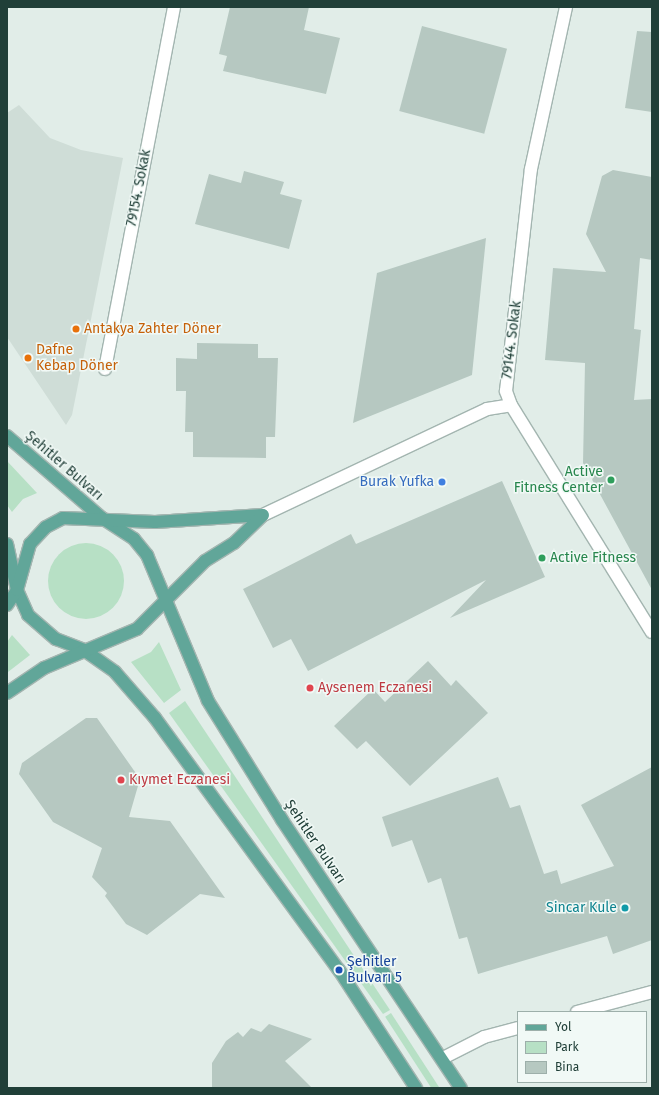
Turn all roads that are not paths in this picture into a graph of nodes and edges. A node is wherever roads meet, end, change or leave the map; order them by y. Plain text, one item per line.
1 (174, 7) edge
2 (566, 7) edge
3 (105, 369) dead end
4 (511, 405) junction
5 (7, 436) edge
6 (263, 515) junction
7 (102, 518) junction
8 (7, 544) edge
9 (17, 590) junction
10 (163, 601) junction
11 (7, 605) edge
12 (652, 632) edge
13 (84, 650) junction
14 (7, 693) edge
15 (652, 992) edge
16 (581, 1011) edge
17 (517, 1028) edge
18 (443, 1058) junction
19 (416, 1088) edge
20 (461, 1088) edge

1 - 3 street, 79154. Sokak
2 - 4 street, 79144. Sokak
4 - 6 street
4 - 12 street, 79144. Sokak
5 - 7 main road, Şehitler Bulvarı
6 - 7 main road
6 - 10 main road
7 - 9 main road
7 - 10 main road
8 - 9 main road
9 - 11 main road
9 - 13 main road
10 - 13 main road
10 - 18 main road, Şehitler Bulvarı
13 - 14 main road
13 - 19 main road
15 - 16 street
17 - 18 street
18 - 20 main road, Şehitler Bulvarı

